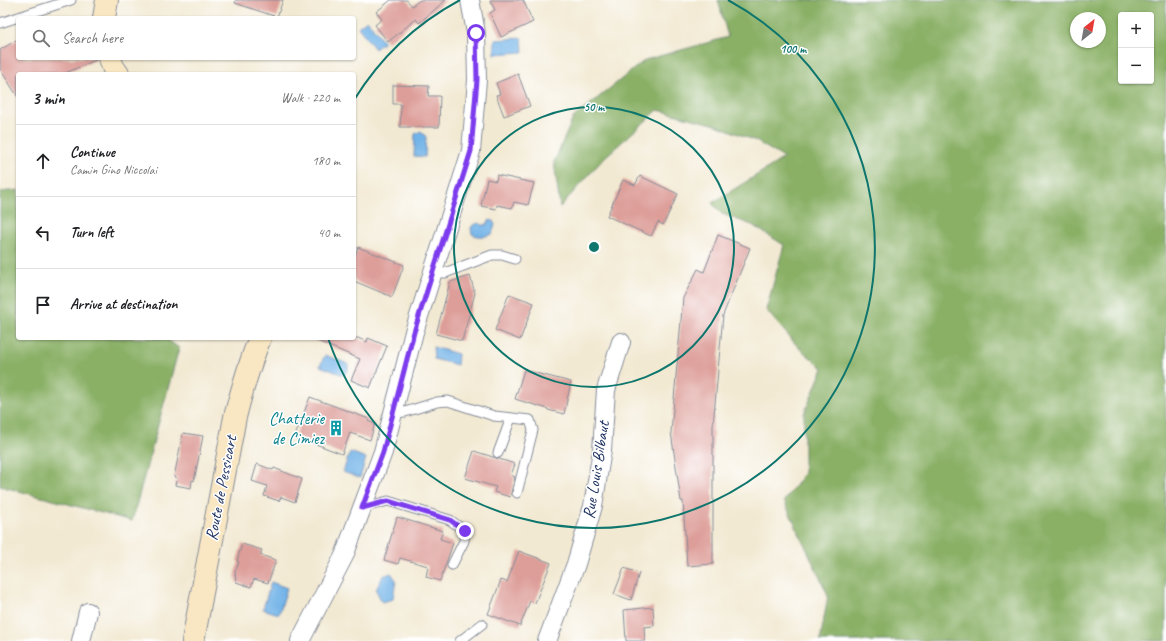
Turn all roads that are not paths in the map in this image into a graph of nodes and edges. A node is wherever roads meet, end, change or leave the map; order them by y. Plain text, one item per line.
1 (71, 0) edge
2 (107, 0) edge
3 (470, 0) edge
4 (22, 16) edge
5 (104, 16) edge
6 (16, 18) edge
7 (0, 23) edge
8 (111, 60) edge
9 (117, 72) edge
10 (515, 259) dead end
11 (432, 272) junction
12 (259, 340) edge
13 (621, 342) dead end
14 (393, 413) junction
15 (511, 418) junction
16 (498, 453) dead end
17 (517, 493) dead end
18 (362, 508) junction
19 (452, 565) dead end
20 (88, 612) dead end
21 (482, 624) dead end
22 (81, 641) edge
23 (193, 641) edge
24 (300, 641) edge
25 (460, 641) edge
26 (547, 641) edge

1 - 4 lane
2 - 5 street
3 - 11 street
6 - 7 lane
8 - 9 street
10 - 11 lane
11 - 14 street
12 - 23 street, Route de Pessicart
13 - 26 street, Rue Louis Bilbaut
14 - 15 lane
14 - 18 street
15 - 16 lane
15 - 17 lane
18 - 19 lane
18 - 24 street
20 - 22 street
21 - 25 lane

